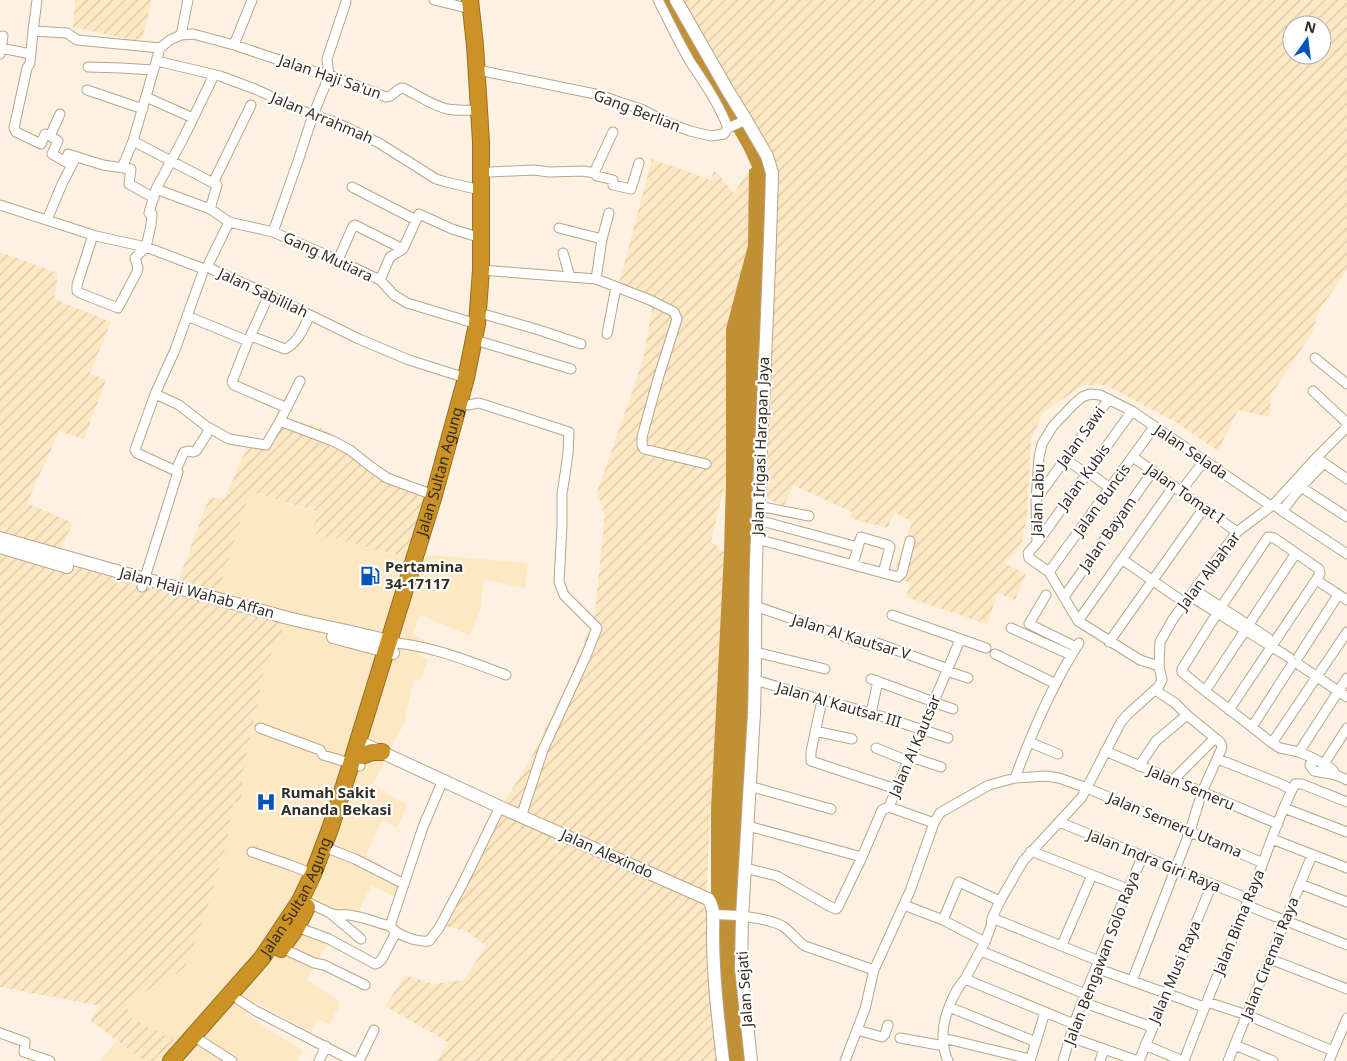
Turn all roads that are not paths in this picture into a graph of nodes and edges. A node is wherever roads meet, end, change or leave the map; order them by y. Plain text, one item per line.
1 (37, 0) edge
2 (188, 0) edge
3 (252, 0) edge
4 (434, 0) edge
5 (658, 0) edge
6 (676, 0) edge
7 (345, 1) edge
8 (472, 3) edge
9 (33, 31) junction
10 (180, 35) junction
11 (3, 36) dead end
12 (234, 45) junction
13 (160, 48) junction
14 (0, 50) edge
15 (704, 52) junction
16 (31, 54) junction
17 (157, 60) junction
18 (692, 60) junction
19 (88, 68) dead end
20 (153, 70) junction
21 (484, 71) junction
22 (214, 75) junction
23 (329, 75) junction
24 (88, 90) dead end
25 (146, 97) junction
26 (251, 105) dead end
27 (142, 109) junction
28 (479, 110) junction
29 (60, 114) dead end
30 (313, 115) junction
31 (194, 118) junction
32 (738, 124) junction
33 (614, 132) dead end
34 (50, 136) junction
35 (132, 141) junction
36 (76, 156) junction
37 (171, 161) junction
38 (639, 163) dead end
39 (122, 168) junction
40 (490, 172) junction
41 (594, 173) junction
42 (212, 183) junction
43 (352, 187) dead end
44 (480, 190) junction
45 (155, 193) junction
46 (0, 204) edge
47 (210, 209) junction
48 (609, 214) dead end
49 (47, 220) junction
50 (416, 220) junction
51 (228, 222) junction
52 (559, 228) dead end
53 (273, 232) junction
54 (93, 235) junction
55 (481, 238) junction
56 (602, 240) junction
57 (146, 247) junction
58 (403, 250) junction
59 (563, 253) dead end
60 (338, 260) junction
61 (206, 268) junction
62 (486, 271) junction
63 (570, 277) junction
64 (596, 279) junction
65 (380, 280) junction
66 (616, 286) junction
67 (270, 295) junction
68 (310, 315) junction
69 (187, 316) junction
70 (482, 319) junction
71 (607, 334) dead end
72 (249, 338) junction
73 (482, 342) junction
74 (581, 344) dead end
75 (1315, 358) dead end
76 (571, 370) dead end
77 (466, 378) junction
78 (300, 381) dead end
79 (1347, 384) edge
80 (1313, 391) dead end
81 (155, 394) junction
82 (1109, 399) junction
83 (468, 405) junction
84 (287, 408) junction
85 (1132, 411) junction
86 (280, 421) junction
87 (1347, 423) edge
88 (1154, 427) junction
89 (1347, 427) edge
90 (210, 429) junction
91 (1133, 457) junction
92 (1065, 459) junction
93 (1320, 460) junction
94 (1204, 461) junction
95 (706, 464) dead end
96 (176, 470) junction
97 (1153, 471) junction
98 (1087, 473) junction
99 (1347, 479) edge
100 (1301, 487) junction
101 (1110, 488) junction
102 (1177, 489) junction
103 (438, 496) junction
104 (1036, 500) junction
105 (1273, 505) junction
106 (758, 506) junction
107 (1204, 508) junction
108 (1282, 511) junction
109 (809, 516) dead end
110 (1347, 517) edge
111 (758, 520) junction
112 (1237, 532) junction
113 (0, 538) edge
114 (757, 539) junction
115 (910, 541) dead end
116 (1037, 543) junction
117 (0, 547) edge
118 (858, 547) junction
119 (1296, 553) junction
120 (1347, 554) edge
121 (1122, 560) junction
122 (853, 564) junction
123 (1049, 572) junction
124 (883, 573) junction
125 (1153, 580) junction
126 (1316, 580) junction
127 (143, 584) junction
128 (1046, 595) dead end
129 (1338, 595) junction
130 (1190, 596) junction
131 (1064, 597) junction
132 (1347, 600) edge
133 (755, 606) junction
134 (1219, 610) junction
135 (892, 615) dead end
136 (1078, 622) junction
137 (1010, 628) dead end
138 (1247, 628) junction
139 (1347, 632) edge
140 (960, 640) junction
141 (1109, 642) junction
142 (1274, 645) junction
143 (390, 647) junction
144 (986, 648) dead end
145 (1075, 649) junction
146 (755, 652) junction
147 (995, 654) dead end
148 (1296, 659) junction
149 (1159, 666) junction
150 (825, 669) dead end
151 (947, 670) junction
152 (1318, 674) junction
153 (506, 675) dead end
154 (968, 678) dead end
155 (1347, 678) edge
156 (755, 680) junction
157 (1056, 684) junction
158 (1159, 685) junction
159 (1342, 690) edge
160 (1205, 691) junction
161 (1347, 697) edge
162 (822, 700) junction
163 (934, 701) junction
164 (953, 709) dead end
165 (1229, 710) junction
166 (871, 713) junction
167 (1187, 715) junction
168 (1252, 727) junction
169 (260, 728) dead end
170 (1347, 728) edge
171 (924, 729) junction
172 (815, 731) junction
173 (948, 738) dead end
174 (1215, 738) junction
175 (852, 739) dead end
176 (1029, 742) junction
177 (1272, 743) junction
178 (876, 748) dead end
179 (1105, 751) junction
180 (361, 752) junction
181 (382, 752) joint
182 (1299, 752) junction
183 (1058, 754) dead end
184 (1218, 758) junction
185 (909, 759) junction
186 (1139, 766) junction
187 (942, 767) dead end
188 (1323, 768) junction
189 (1015, 778) junction
190 (1346, 779) edge
191 (443, 780) junction
192 (1173, 780) junction
193 (750, 786) junction
194 (1293, 787) junction
195 (1087, 788) junction
196 (896, 789) junction
197 (1202, 792) junction
198 (1347, 802) edge
199 (500, 807) junction
200 (888, 807) junction
201 (1284, 808) junction
202 (831, 809) dead end
203 (521, 817) junction
204 (1059, 822) junction
205 (934, 823) junction
206 (1278, 824) junction
207 (748, 826) junction
208 (1190, 831) junction
209 (1347, 832) edge
210 (1272, 839) junction
211 (332, 850) junction
212 (1031, 851) junction
213 (252, 852) dead end
214 (1312, 854) junction
215 (1143, 856) junction
216 (862, 857) junction
217 (1263, 863) junction
218 (745, 868) junction
219 (1347, 868) edge
220 (1174, 869) junction
221 (313, 874) junction
222 (1092, 875) junction
223 (404, 884) junction
224 (1212, 884) junction
225 (1300, 884) junction
226 (1128, 889) junction
227 (1000, 901) junction
228 (1247, 902) junction
229 (1347, 902) edge
230 (309, 903) junction
231 (904, 905) junction
232 (330, 913) junction
233 (718, 915) junction
234 (739, 916) junction
235 (992, 918) junction
236 (943, 920) junction
237 (1285, 920) junction
238 (297, 926) junction
239 (393, 929) junction
240 (361, 939) dead end
241 (1347, 944) edge
242 (983, 946) junction
243 (1062, 946) junction
244 (282, 948) junction
245 (1270, 959) junction
246 (1097, 964) junction
247 (874, 970) junction
248 (965, 979) junction
249 (1132, 981) junction
250 (366, 985) dead end
251 (1347, 989) edge
252 (1166, 993) junction
253 (1084, 998) junction
254 (239, 1000) junction
255 (1206, 1004) junction
256 (949, 1007) junction
257 (1045, 1012) junction
258 (1247, 1016) junction
259 (1347, 1018) edge
260 (1074, 1024) junction
261 (888, 1026) dead end
262 (1152, 1027) junction
263 (374, 1030) dead end
264 (857, 1030) junction
265 (0, 1033) edge
266 (1070, 1037) junction
267 (900, 1038) dead end
268 (201, 1041) junction
269 (943, 1042) junction
270 (1036, 1042) junction
271 (1145, 1045) junction
272 (1235, 1045) junction
273 (326, 1046) junction
274 (1104, 1049) junction
275 (1333, 1051) junction
276 (1030, 1060) edge
277 (50, 1061) edge
278 (171, 1061) edge
279 (185, 1061) edge
280 (232, 1061) edge
281 (319, 1061) edge
282 (354, 1061) edge
283 (359, 1061) edge
284 (723, 1061) edge
285 (751, 1061) edge
286 (845, 1061) edge
287 (948, 1061) edge
288 (1064, 1061) edge
289 (1100, 1061) edge
290 (1138, 1061) edge
291 (1184, 1061) edge
292 (1228, 1061) edge
293 (1273, 1061) edge
294 (1329, 1061) edge

1 - 9 street
2 - 10 street
3 - 12 street
4 - 8 street
5 - 18 street
6 - 15 street, Jalan Irigasi Harapan Jaya
7 - 23 street
8 - 21 highway, Jalan Sultan Agung
8 - 28 highway, Jalan Sultan Agung
9 - 13 street
9 - 16 street
10 - 12 street, Jalan Haji Sa'un
10 - 13 street
11 - 14 street
12 - 23 street, Jalan Haji Sa'un
13 - 17 street
14 - 16 street
15 - 18 street
15 - 32 street, Jalan Irigasi Harapan Jaya
16 - 34 street
17 - 20 street
17 - 22 street, Jalan Arrahmah
18 - 32 street
19 - 20 street
20 - 25 street
21 - 32 street, Gang Berlian
21 - 40 highway, Jalan Sultan Agung
22 - 30 street, Jalan Arrahmah
22 - 31 street
23 - 28 street, Jalan Haji Sa'un
23 - 30 street
24 - 27 street
25 - 27 street
25 - 31 street
26 - 42 street
27 - 35 street
28 - 44 highway, Jalan Sultan Agung
29 - 34 street
30 - 44 street, Jalan Arrahmah
30 - 53 street
31 - 37 street
32 - 106 street, Jalan Irigasi Harapan Jaya
33 - 41 street
34 - 36 street
35 - 37 street
35 - 39 street
36 - 39 street
36 - 49 street
37 - 42 street
37 - 45 street
38 - 41 street
39 - 45 street
40 - 41 street
40 - 62 highway, Jalan Sultan Agung
42 - 47 street
43 - 50 street
44 - 55 highway, Jalan Sultan Agung
45 - 47 street
45 - 57 street
46 - 49 street, Jalan Sabililah
47 - 51 street
48 - 56 street
49 - 54 street, Jalan Sabililah
50 - 55 street
50 - 58 street
51 - 53 street, Gang Mutiara
51 - 61 street
52 - 56 street
53 - 60 street, Gang Mutiara
54 - 57 street, Jalan Sabililah
54 - 57 street
55 - 62 highway, Jalan Sultan Agung
56 - 64 street
57 - 61 street, Jalan Sabililah
58 - 60 street
58 - 65 street
59 - 63 street
60 - 65 street, Gang Mutiara
61 - 67 street, Jalan Sabililah
61 - 69 street
62 - 63 street
62 - 70 highway, Jalan Sultan Agung
63 - 64 street
64 - 66 street
65 - 70 street, Gang Mutiara
66 - 71 street
66 - 95 street
67 - 68 street, Jalan Sabililah
67 - 72 street
68 - 72 street
68 - 77 street, Jalan Sabililah
69 - 72 street
69 - 81 street
70 - 73 highway, Jalan Sultan Agung
70 - 74 street, Gang Mutiara
70 - 77 highway, Jalan Sultan Agung
72 - 84 street
73 - 76 street
73 - 83 highway, Jalan Sultan Agung
75 - 79 street
77 - 103 highway, Jalan Sultan Agung
78 - 84 street
80 - 87 street
81 - 90 street
81 - 96 street
82 - 85 street, Jalan Selada
82 - 92 street, Jalan Sawi
82 - 104 street, Jalan Labu
83 - 103 highway, Jalan Sultan Agung
83 - 203 street
84 - 86 street
85 - 88 street, Jalan Selada
85 - 98 street, Jalan Kubis
86 - 90 street
86 - 103 street
88 - 91 street, Jalan Buncis
88 - 94 street, Jalan Selada
89 - 93 street, Jalan Albahar
90 - 96 street
91 - 97 street, Jalan Tomat I
91 - 101 street, Jalan Buncis
92 - 98 street
92 - 104 street, Jalan Sawi
93 - 99 street
93 - 100 street
93 - 105 street, Jalan Albahar
94 - 102 street
94 - 105 street, Jalan Selada
96 - 127 street
97 - 102 street, Jalan Tomat I
97 - 131 street, Jalan Bayam
98 - 101 street
98 - 116 street, Jalan Kubis
100 - 108 street
100 - 110 street
101 - 123 street, Jalan Buncis
102 - 107 street, Jalan Tomat I
102 - 121 street
103 - 143 highway, Jalan Sultan Agung
104 - 116 street, Jalan Labu
105 - 108 street, Jalan Selada
105 - 112 street, Jalan Albahar
106 - 109 street
106 - 111 street, Jalan Irigasi Harapan Jaya
107 - 112 street, Jalan Tomat I
107 - 125 street
108 - 120 street, Jalan Selada
111 - 114 street, Jalan Irigasi Harapan Jaya
111 - 118 street
112 - 130 street, Jalan Albahar
113 - 127 street, Jalan Haji Wahab Affan
114 - 122 street
114 - 133 street, Jalan Irigasi Harapan Jaya
115 - 124 street
116 - 123 street, Jalan Labu
117 - 127 street, Jalan Haji Wahab Affan
118 - 122 street
118 - 124 street
119 - 126 street
119 - 134 street
119 - 138 street
121 - 125 street
121 - 136 street
122 - 124 street
123 - 131 street, Jalan Labu
125 - 130 street
125 - 141 street
126 - 129 street
126 - 142 street
127 - 143 street, Jalan Haji Wahab Affan
128 - 145 street
129 - 132 street
129 - 148 street
130 - 134 street
130 - 149 street, Jalan Albahar
131 - 136 street, Jalan Labu
133 - 146 street, Jalan Irigasi Harapan Jaya
133 - 151 street, Jalan Al Kautsar V
134 - 138 street
134 - 160 street
135 - 140 street
136 - 141 street, Jalan Labu
137 - 145 street
138 - 142 street
138 - 160 street
139 - 152 street
140 - 144 street
140 - 151 street, Jalan Al Kautsar
141 - 149 street, Jalan Labu
142 - 148 street
142 - 165 street
143 - 153 street
143 - 180 highway, Jalan Sultan Agung
145 - 157 street
146 - 150 street
146 - 156 street, Jalan Irigasi Harapan Jaya
147 - 157 street
148 - 152 street
148 - 168 street
149 - 158 street, Jalan Albahar
151 - 154 street, Jalan Al Kautsar V
151 - 163 street, Jalan Al Kautsar
152 - 159 street
152 - 177 street
155 - 159 street
156 - 162 street, Jalan Al Kautsar III
156 - 193 street, Jalan Irigasi Harapan Jaya
157 - 176 street
158 - 167 street
158 - 179 street
159 - 161 street
159 - 182 street
160 - 165 street
162 - 166 street, Jalan Al Kautsar III
162 - 172 street
163 - 164 street
163 - 166 street
163 - 171 street, Jalan Al Kautsar
165 - 168 street
166 - 171 street, Jalan Al Kautsar III
167 - 174 street
167 - 186 street
168 - 177 street
169 - 180 street
170 - 188 street
171 - 173 street, Jalan Al Kautsar III
171 - 185 street, Jalan Al Kautsar
172 - 175 street
172 - 196 street
174 - 184 street
174 - 192 street
176 - 183 street
176 - 189 street
177 - 182 street
178 - 185 street
179 - 186 street, Jalan Semeru
179 - 195 street
180 - 181 highway
180 - 211 highway, Jalan Sultan Agung
180 - 221 highway, Jalan Sultan Agung
181 - 191 street, Jalan Alexindo
182 - 188 street
184 - 194 street
184 - 197 street
185 - 187 street
185 - 196 street, Jalan Al Kautsar
186 - 192 street, Jalan Semeru
188 - 190 street
189 - 195 street
189 - 205 street
191 - 199 street, Jalan Alexindo
191 - 223 street
192 - 197 street, Jalan Semeru
193 - 202 street
193 - 207 street, Jalan Irigasi Harapan Jaya
194 - 198 street
194 - 201 street, Jalan Bima Raya
195 - 204 street
195 - 208 street, Jalan Semeru Utama
196 - 200 street, Jalan Al Kautsar
197 - 206 street, Jalan Semeru
197 - 208 street
199 - 203 street, Jalan Alexindo
199 - 239 street
200 - 205 street, Jalan Al Kautsar
200 - 216 street
201 - 206 street, Jalan Bima Raya
201 - 209 street
203 - 233 street, Jalan Alexindo
204 - 212 street
204 - 215 street, Jalan Indra Giri Raya
205 - 231 street
206 - 210 street, Jalan Bima Raya
207 - 216 street
207 - 218 street, Jalan Irigasi Harapan Jaya
208 - 217 street, Jalan Semeru Utama
208 - 220 street
210 - 214 street
210 - 217 street, Jalan Bima Raya
211 - 223 street
211 - 230 highway, Jalan Sultan Agung
212 - 222 street
212 - 227 street
213 - 221 street
214 - 219 street
214 - 225 street, Jalan Ciremai Raya
215 - 220 street, Jalan Indra Giri Raya
215 - 226 street, Jalan Bengawan Solo Raya
216 - 218 street
217 - 228 street, Jalan Bima Raya
218 - 234 street, Jalan Irigasi Harapan Jaya
220 - 224 street, Jalan Indra Giri Raya
220 - 249 street
221 - 278 highway, Jalan Sultan Agung
222 - 226 street
222 - 243 street
223 - 239 street
224 - 228 street, Jalan Indra Giri Raya
224 - 252 street, Jalan Musi Raya
225 - 229 street
225 - 237 street, Jalan Ciremai Raya
226 - 246 street, Jalan Bengawan Solo Raya
227 - 235 street
227 - 236 street
228 - 237 street, Jalan Indra Giri Raya
228 - 255 street, Jalan Bima Raya
230 - 232 street
230 - 238 highway, Jalan Sultan Agung
231 - 236 street
231 - 247 street
232 - 239 street
232 - 240 street
233 - 234 street
233 - 284 street
234 - 247 street
234 - 285 street, Jalan Sejati
235 - 242 street
235 - 243 street
236 - 242 street
237 - 241 street, Jalan Indra Giri Raya
237 - 245 street, Jalan Ciremai Raya
238 - 239 street
238 - 244 highway, Jalan Sultan Agung
242 - 248 street
242 - 253 street
243 - 246 street
244 - 250 street
244 - 254 highway, Jalan Sultan Agung
245 - 251 street
245 - 258 street, Jalan Ciremai Raya
246 - 249 street
246 - 253 street, Jalan Bengawan Solo Raya
247 - 264 street
248 - 256 street
248 - 257 street
249 - 252 street
252 - 255 street
252 - 262 street, Jalan Musi Raya
253 - 260 street, Jalan Bengawan Solo Raya
253 - 262 street
254 - 268 highway, Jalan Sultan Agung
254 - 273 street
255 - 258 street
255 - 291 street, Jalan Bima Raya
256 - 269 street
256 - 270 street
257 - 260 street
257 - 270 street
258 - 272 street, Jalan Ciremai Raya
258 - 275 street
259 - 275 street
260 - 266 street, Jalan Bengawan Solo Raya
261 - 264 street
262 - 271 street, Jalan Musi Raya
263 - 283 street
264 - 286 street
265 - 277 street
266 - 274 street
266 - 288 street, Jalan Bengawan Solo Raya
267 - 269 street
268 - 279 highway, Jalan Sultan Agung
268 - 280 street
269 - 276 street
269 - 287 street
270 - 276 street
271 - 290 street, Jalan Musi Raya
271 - 291 street
272 - 292 street, Jalan Ciremai Raya
272 - 293 street
273 - 281 street
273 - 282 street
274 - 289 street
274 - 290 street
275 - 294 street

